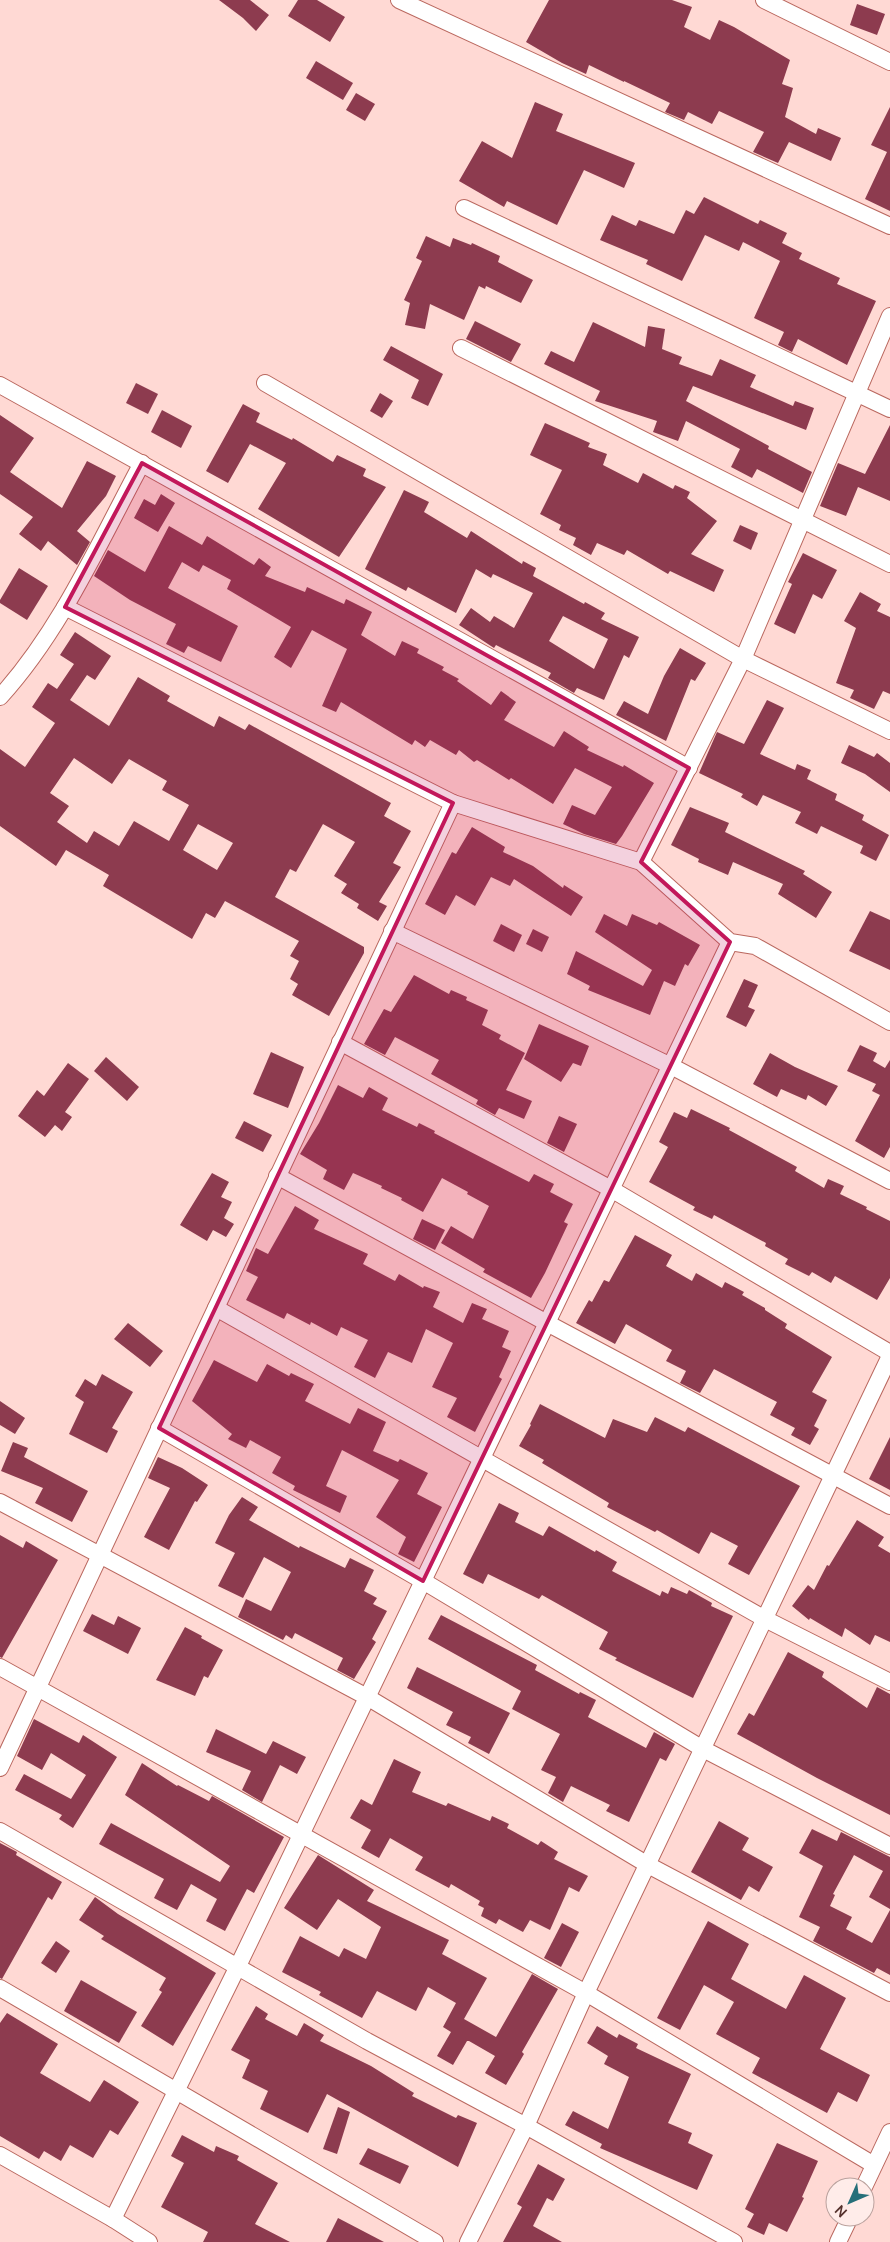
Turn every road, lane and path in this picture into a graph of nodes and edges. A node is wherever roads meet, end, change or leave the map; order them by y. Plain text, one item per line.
1 (398, 0) edge
2 (764, 0) edge
3 (890, 62) edge
4 (464, 208) dead end
5 (890, 226) edge
6 (890, 316) edge
7 (461, 348) dead end
8 (265, 383) dead end
9 (0, 385) edge
10 (857, 394) junction
11 (890, 409) edge
12 (142, 463) junction
13 (802, 521) junction
14 (890, 564) edge
15 (65, 607) junction
16 (743, 659) junction
17 (0, 697) edge
18 (890, 731) edge
19 (689, 768) junction
20 (453, 802) junction
21 (641, 862) junction
22 (392, 931) junction
23 (730, 942) junction
24 (890, 1022) edge
25 (340, 1042) junction
26 (671, 1066) junction
27 (277, 1176) junction
28 (890, 1181) edge
29 (612, 1189) junction
30 (216, 1308) junction
31 (547, 1324) junction
32 (890, 1355) edge
33 (159, 1428) junction
34 (482, 1459) junction
35 (834, 1475) junction
36 (0, 1502) edge
37 (890, 1506) edge
38 (100, 1555) junction
39 (423, 1581) junction
40 (765, 1618) junction
41 (0, 1667) edge
42 (890, 1682) edge
43 (38, 1688) junction
44 (367, 1697) junction
45 (703, 1749) junction
46 (0, 1768) edge
47 (0, 1831) edge
48 (301, 1834) junction
49 (890, 1846) edge
50 (648, 1865) junction
51 (238, 1966) junction
52 (0, 1988) edge
53 (586, 1993) junction
54 (890, 1993) edge
55 (177, 2089) junction
56 (526, 2126) junction
57 (890, 2132) edge
58 (0, 2155) edge
59 (874, 2165) junction
60 (869, 2177) edge
61 (113, 2219) junction
62 (845, 2227) edge
63 (148, 2242) edge
64 (436, 2242) edge
65 (468, 2242) edge
66 (734, 2242) edge
67 (838, 2242) edge

1 - 5 street
2 - 3 street
4 - 10 street
6 - 10 street
7 - 13 street
8 - 16 street
9 - 12 street
10 - 11 street
10 - 13 street
12 - 15 street
12 - 19 street
13 - 14 street
13 - 16 street
15 - 17 street
15 - 20 street
16 - 18 street
16 - 19 street
19 - 21 street
20 - 21 street
20 - 22 street
21 - 23 street
22 - 25 street
22 - 26 street
23 - 24 street
23 - 26 street
25 - 27 street
25 - 29 street
26 - 28 street
26 - 29 street
27 - 30 street
27 - 31 street
29 - 31 street
29 - 32 street
30 - 33 street
30 - 34 street
31 - 34 street
31 - 35 street
32 - 35 street
33 - 38 street
33 - 39 street
34 - 39 street
34 - 40 street
35 - 37 street
35 - 40 street
36 - 38 street
38 - 43 street
38 - 44 street
39 - 44 street
39 - 45 street
40 - 42 street
40 - 45 street
41 - 43 street
43 - 46 street
43 - 48 street
44 - 48 street
44 - 50 street
45 - 49 street
45 - 50 street
47 - 51 street
48 - 51 street
48 - 53 street
50 - 53 street
50 - 54 street
51 - 55 street
51 - 56 street
52 - 55 street
53 - 56 street
53 - 59 street
55 - 61 street
55 - 64 street
56 - 65 street
56 - 66 street
57 - 59 street
58 - 61 street
59 - 60 street
61 - 63 street
62 - 67 street

